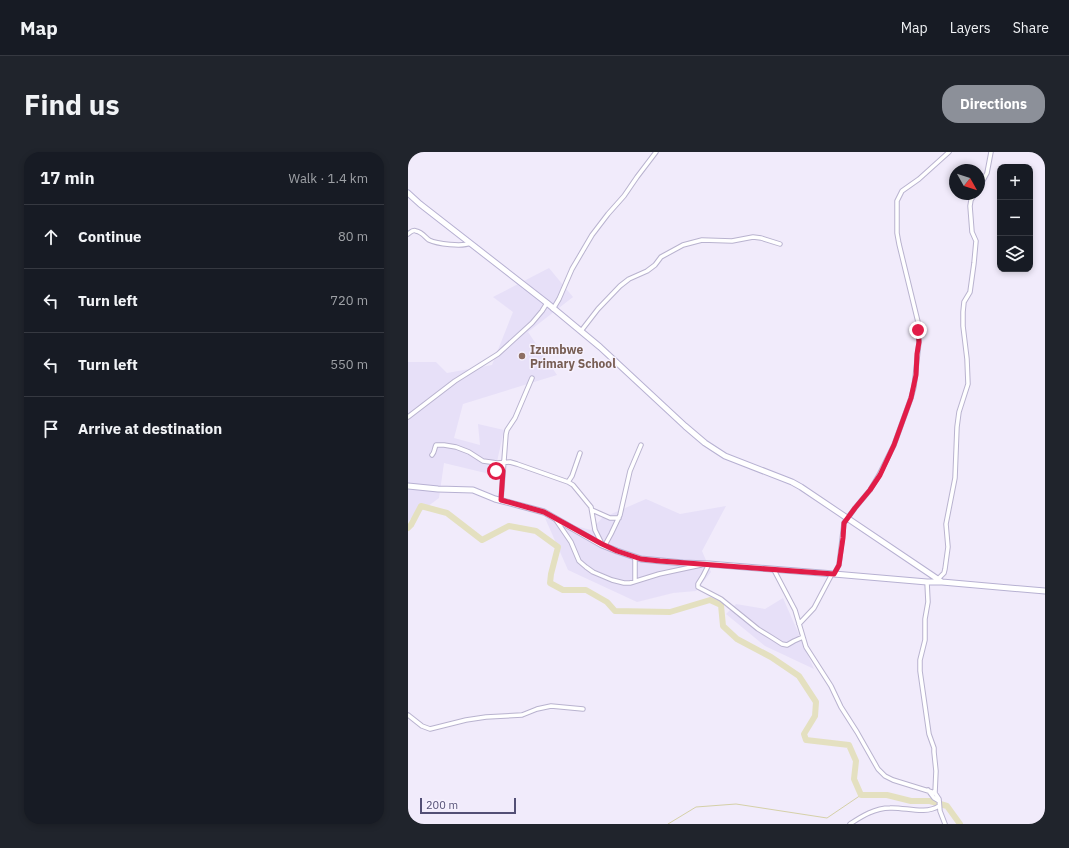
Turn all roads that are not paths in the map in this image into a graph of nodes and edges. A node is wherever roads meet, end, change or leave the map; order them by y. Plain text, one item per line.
1 (656, 152) edge
2 (949, 152) edge
3 (991, 152) edge
4 (985, 177) edge
5 (408, 193) edge
6 (971, 200) edge
7 (408, 234) edge
8 (470, 243) junction
9 (780, 244) dead end
10 (546, 303) junction
11 (553, 309) junction
12 (581, 331) junction
13 (532, 378) dead end
14 (408, 417) edge
15 (641, 445) dead end
16 (580, 453) dead end
17 (432, 455) dead end
18 (496, 463) junction
19 (504, 463) junction
20 (503, 471) junction
21 (568, 482) junction
22 (408, 486) edge
23 (501, 500) junction
24 (592, 510) junction
25 (554, 517) junction
26 (619, 518) junction
27 (847, 518) junction
28 (604, 545) junction
29 (635, 557) junction
30 (702, 564) junction
31 (709, 564) junction
32 (774, 570) junction
33 (833, 574) junction
34 (636, 581) junction
35 (940, 581) junction
36 (927, 582) junction
37 (1045, 591) edge
38 (799, 624) junction
39 (803, 637) junction
40 (583, 709) dead end
41 (408, 715) edge
42 (928, 790) junction
43 (936, 793) junction
44 (939, 803) junction
45 (850, 824) edge
46 (945, 824) edge

1 - 11 street
2 - 27 street
3 - 4 street
5 - 8 main road
6 - 35 street
7 - 8 street
8 - 10 main road
9 - 12 street
10 - 11 main road
10 - 14 street
11 - 12 main road
12 - 27 main road
13 - 19 street
15 - 26 street
16 - 21 street
17 - 18 street
18 - 19 street
18 - 20 street
19 - 20 street
19 - 21 street
20 - 23 street
21 - 24 street
22 - 23 main road
23 - 25 main road
24 - 26 street
24 - 28 street
25 - 28 main road
25 - 34 street
26 - 28 street
27 - 33 street
27 - 35 main road
28 - 29 main road
29 - 30 main road
29 - 34 street
30 - 31 main road
30 - 34 street
31 - 32 main road
31 - 39 street
32 - 33 main road
32 - 38 street
33 - 36 main road
33 - 38 street
35 - 36 main road
35 - 37 main road
36 - 43 street
38 - 39 street
39 - 42 street
40 - 41 street
42 - 43 street
42 - 44 street
43 - 44 street
44 - 45 street
44 - 46 street

